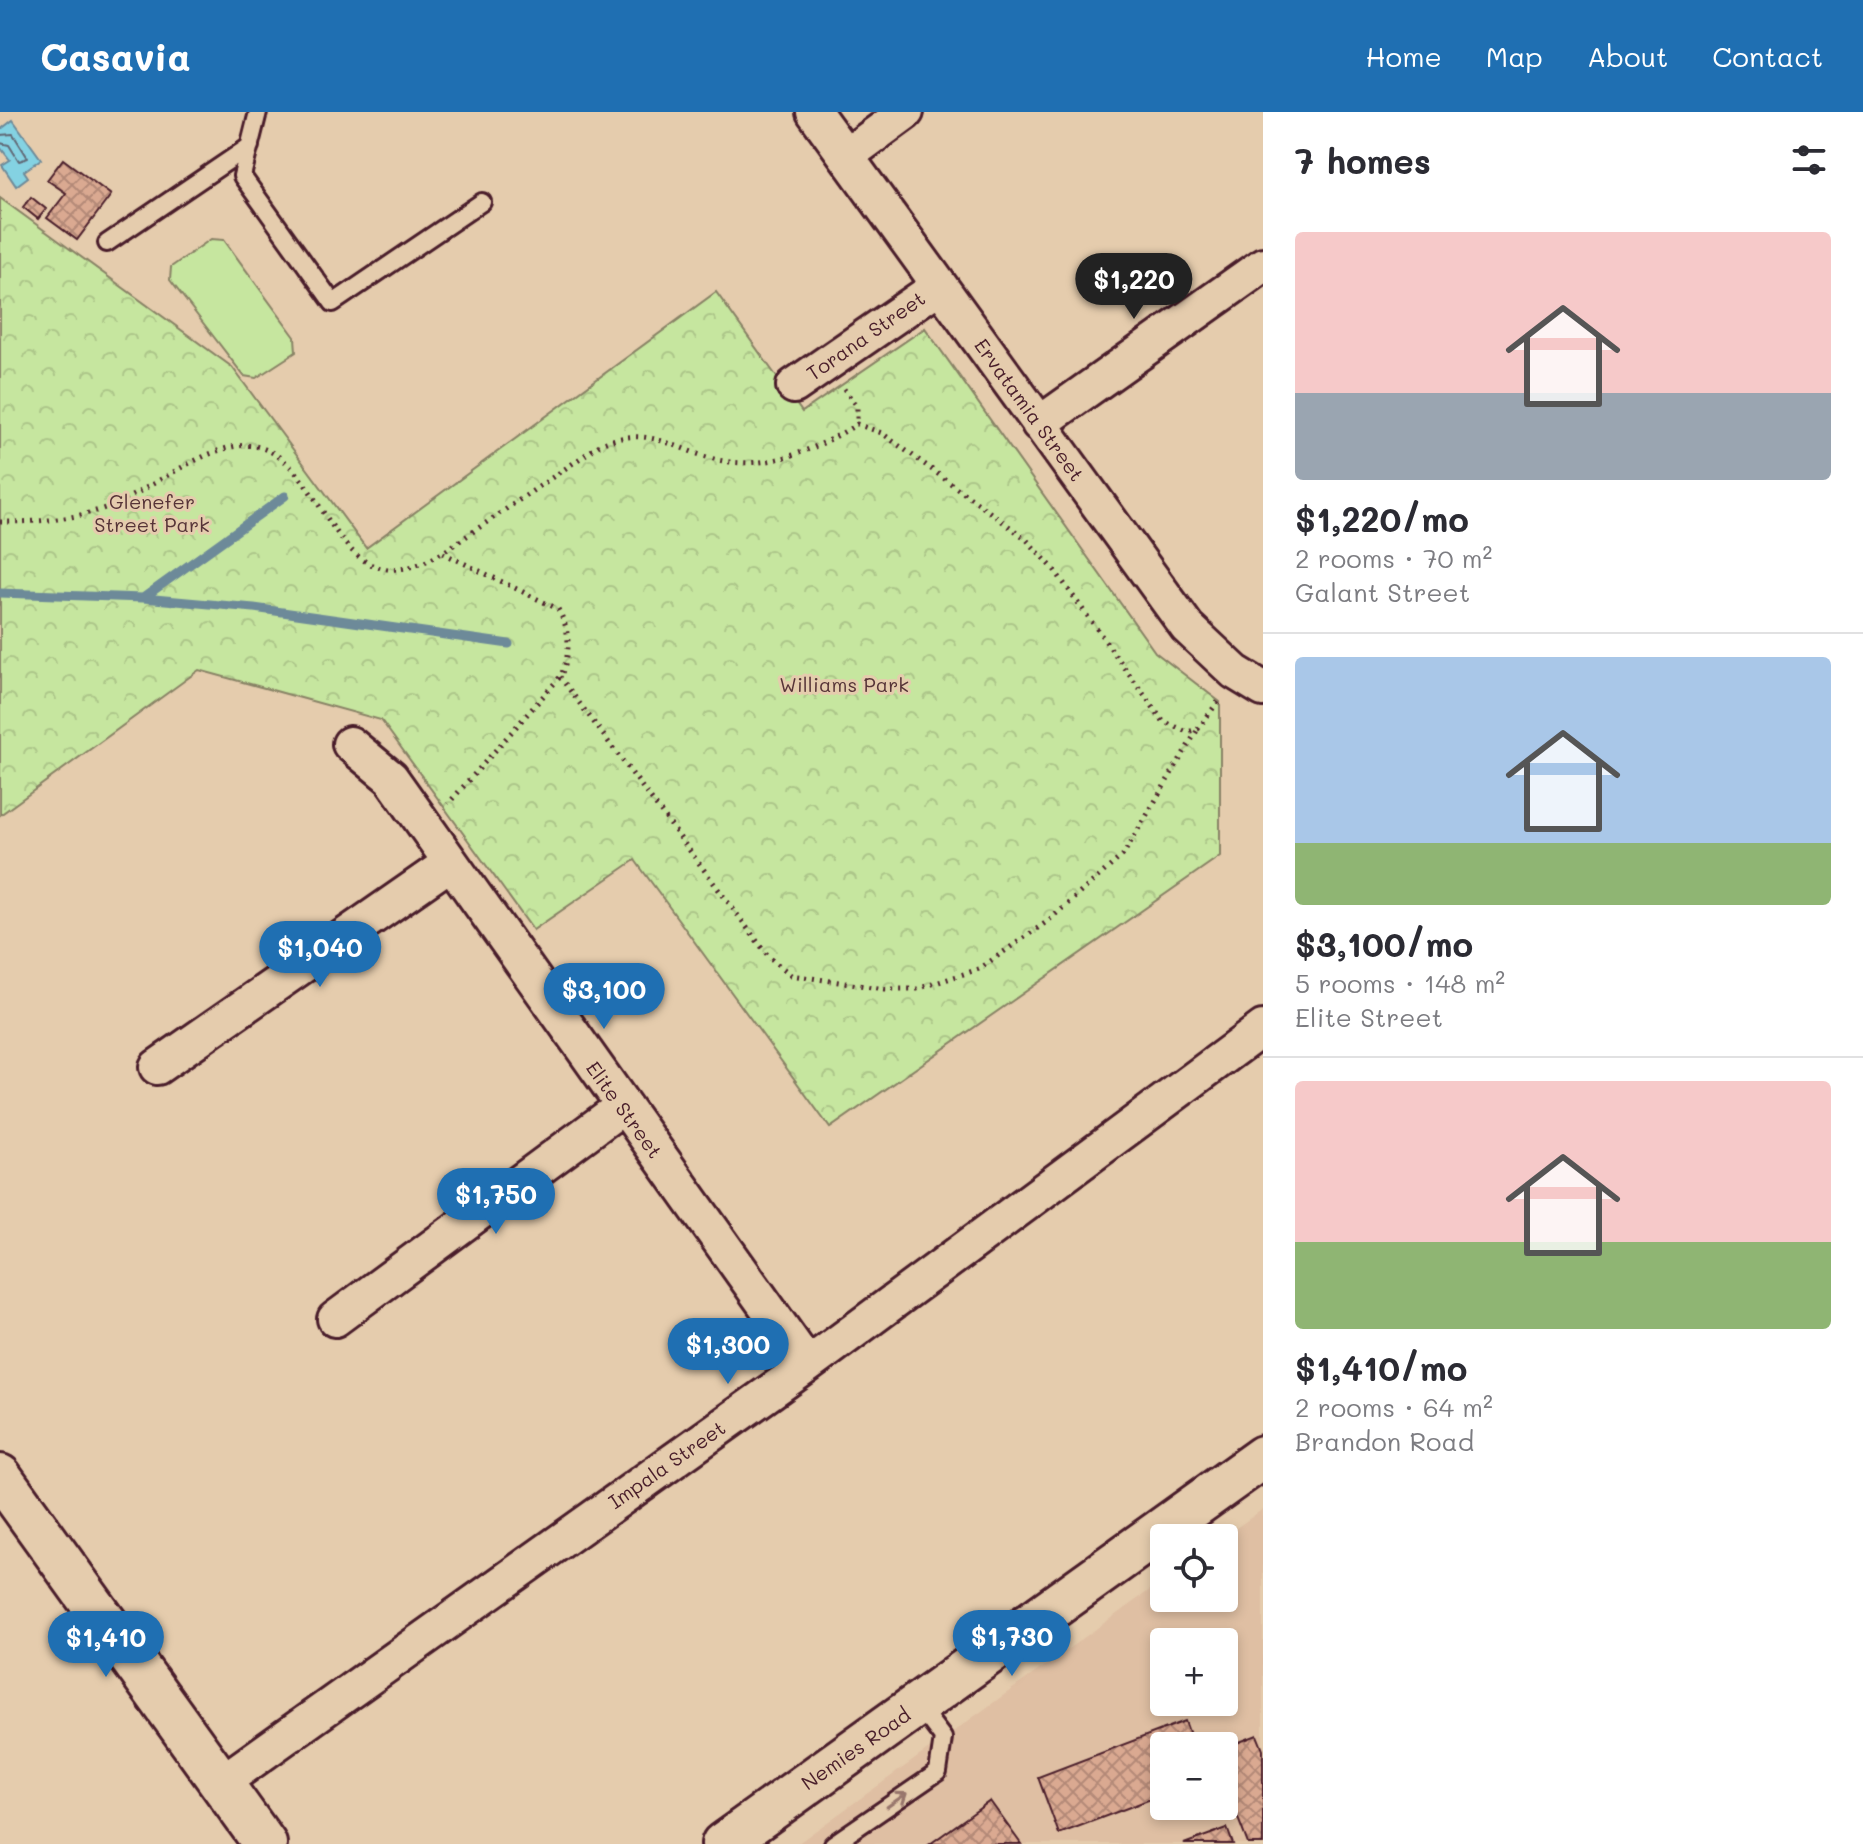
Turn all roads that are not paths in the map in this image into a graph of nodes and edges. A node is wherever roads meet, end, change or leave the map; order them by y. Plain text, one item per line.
1 (258, 112) edge
2 (814, 112) edge
3 (906, 112) edge
4 (250, 146) junction
5 (846, 156) junction
6 (482, 202) dead end
7 (107, 243) dead end
8 (1263, 265) edge
9 (939, 286) junction
10 (794, 386) dead end
11 (1039, 424) junction
12 (1249, 681) edge
13 (350, 744) dead end
14 (450, 863) junction
15 (1263, 1028) edge
16 (157, 1067) dead end
17 (622, 1107) junction
18 (335, 1319) dead end
19 (808, 1365) junction
20 (1263, 1457) edge
21 (0, 1476) edge
22 (918, 1705) junction
23 (221, 1783) junction
24 (265, 1844) edge
25 (723, 1844) edge
26 (833, 1844) edge

1 - 4 lane
2 - 5 street, Ervatamia Street
3 - 5 street
4 - 6 lane
4 - 7 lane
5 - 9 street, Ervatamia Street
8 - 11 street
9 - 10 street, Torana Street
9 - 11 street, Ervatamia Street
11 - 12 street, Ervatamia Street
13 - 14 street, Elite Street
14 - 16 street
14 - 17 street, Elite Street
15 - 19 street, Impala Street
17 - 18 street
17 - 19 street, Elite Street
19 - 23 street, Impala Street
20 - 22 street, Nemies Road
21 - 23 street
22 - 25 street, Nemies Road
26 -> 22 lane
23 - 24 street

